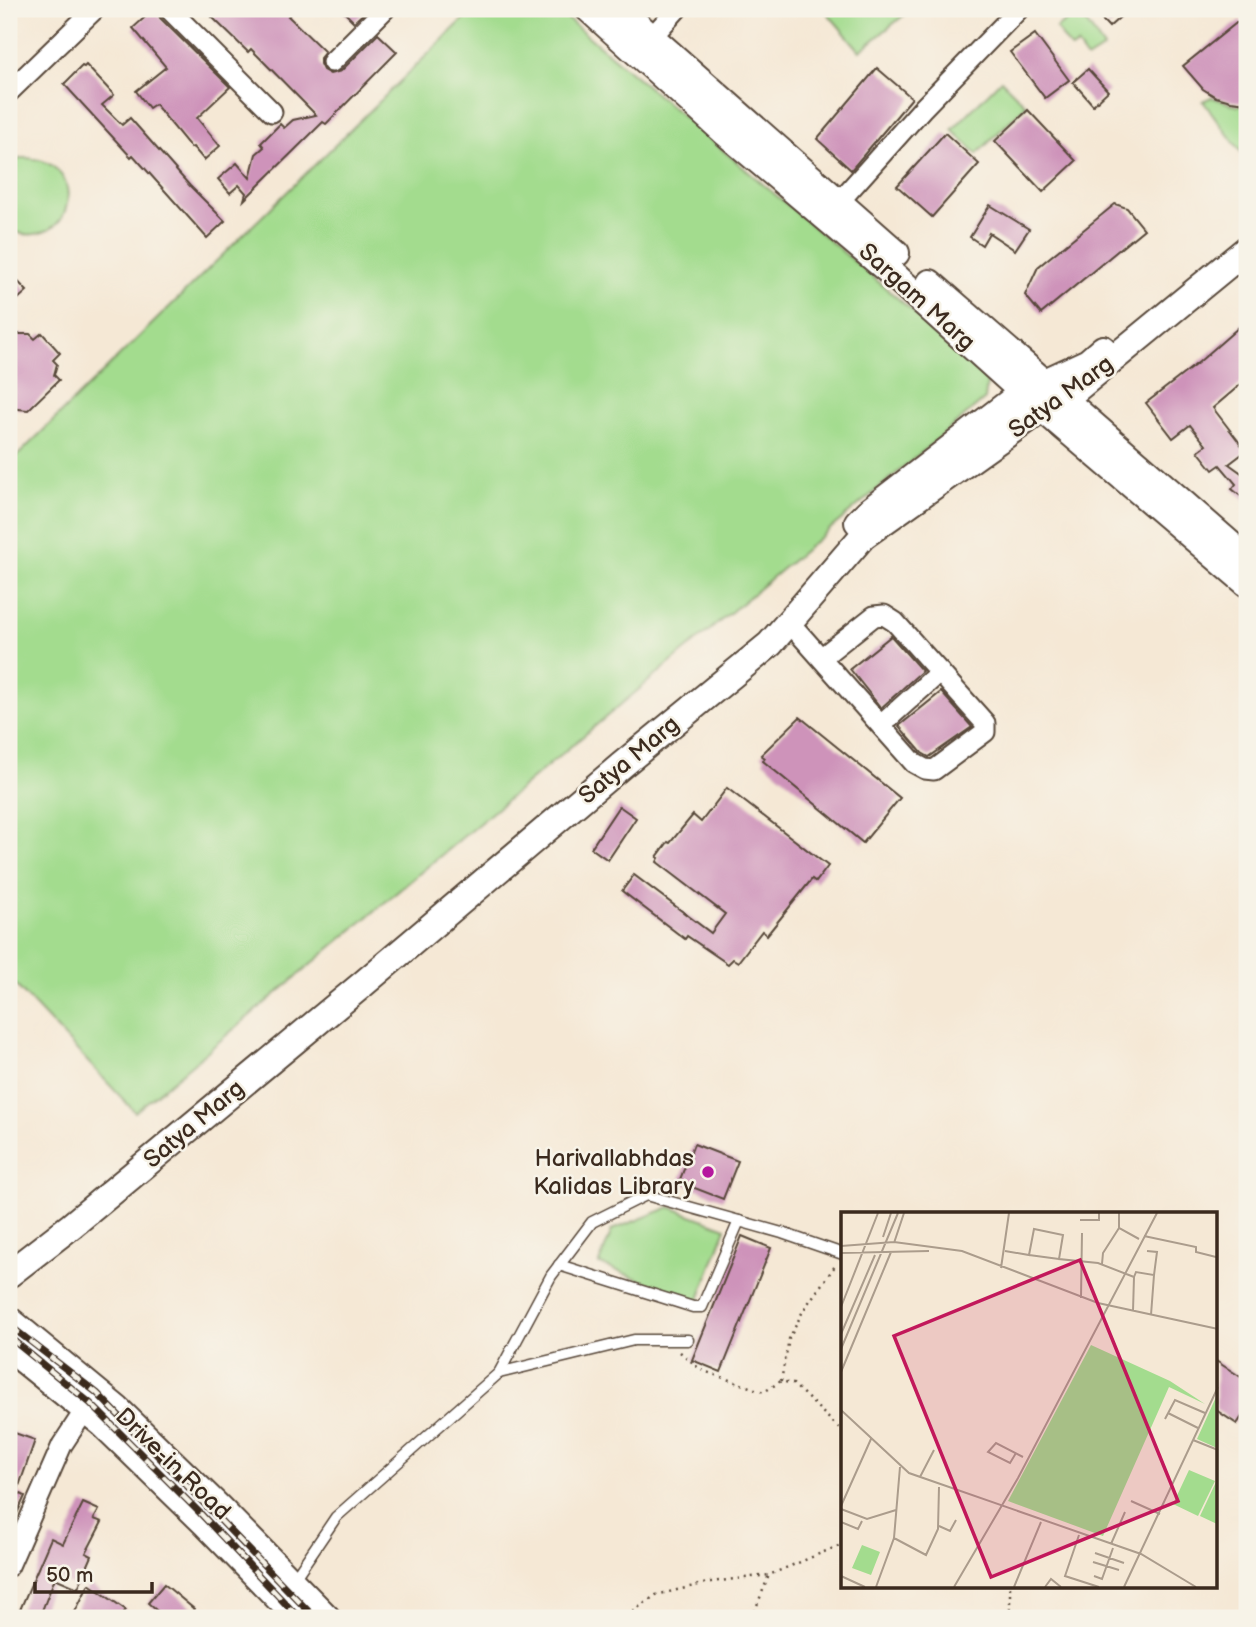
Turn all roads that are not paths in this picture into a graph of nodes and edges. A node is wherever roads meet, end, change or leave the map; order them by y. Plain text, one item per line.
1 (95, 9) edge
2 (169, 9) edge
3 (384, 9) edge
4 (589, 9) edge
5 (619, 9) edge
6 (677, 9) edge
7 (1019, 9) edge
8 (651, 38) junction
9 (332, 62) dead end
10 (9, 92) edge
11 (272, 112) dead end
12 (838, 203) junction
13 (1247, 231) edge
14 (1247, 249) edge
15 (1043, 396) junction
16 (1247, 559) edge
17 (1247, 583) edge
18 (789, 622) junction
19 (821, 658) junction
20 (940, 672) junction
21 (688, 701) junction
22 (881, 725) junction
23 (739, 1221) junction
24 (9, 1252) edge
25 (840, 1259) edge
26 (559, 1265) junction
27 (9, 1274) edge
28 (9, 1320) edge
29 (688, 1340) dead end
30 (9, 1348) edge
31 (499, 1373) junction
32 (85, 1409) junction
33 (9, 1566) edge
34 (292, 1582) junction
35 (298, 1618) edge
36 (327, 1618) edge

1 - 10 street
2 - 11 street
3 - 9 street
4 - 15 main road, Sargam Marg
5 - 8 main road, Sargam Marg
6 - 8 street
7 - 12 street
8 - 12 main road, Sargam Marg
12 - 15 main road, Sargam Marg
13 - 15 main road, Satya Marg
14 - 15 main road, Satya Marg
15 - 16 main road, Sargam Marg
15 - 17 main road, Sargam Marg
15 - 18 main road, Satya Marg
15 - 21 main road, Satya Marg
18 - 19 street
18 - 21 main road, Satya Marg
19 - 20 street
19 - 22 street
20 - 22 street
20 - 22 street
21 - 24 main road, Satya Marg
21 - 27 main road, Satya Marg
23 - 25 lane
23 - 26 lane
23 - 26 lane
26 - 31 lane
28 - 34 main road, Drive-in Road
29 - 31 lane
30 - 32 main road, Drive-in Road
31 - 34 lane
32 - 33 street
32 - 35 main road, Drive-in Road
34 - 36 main road, Drive-in Road

